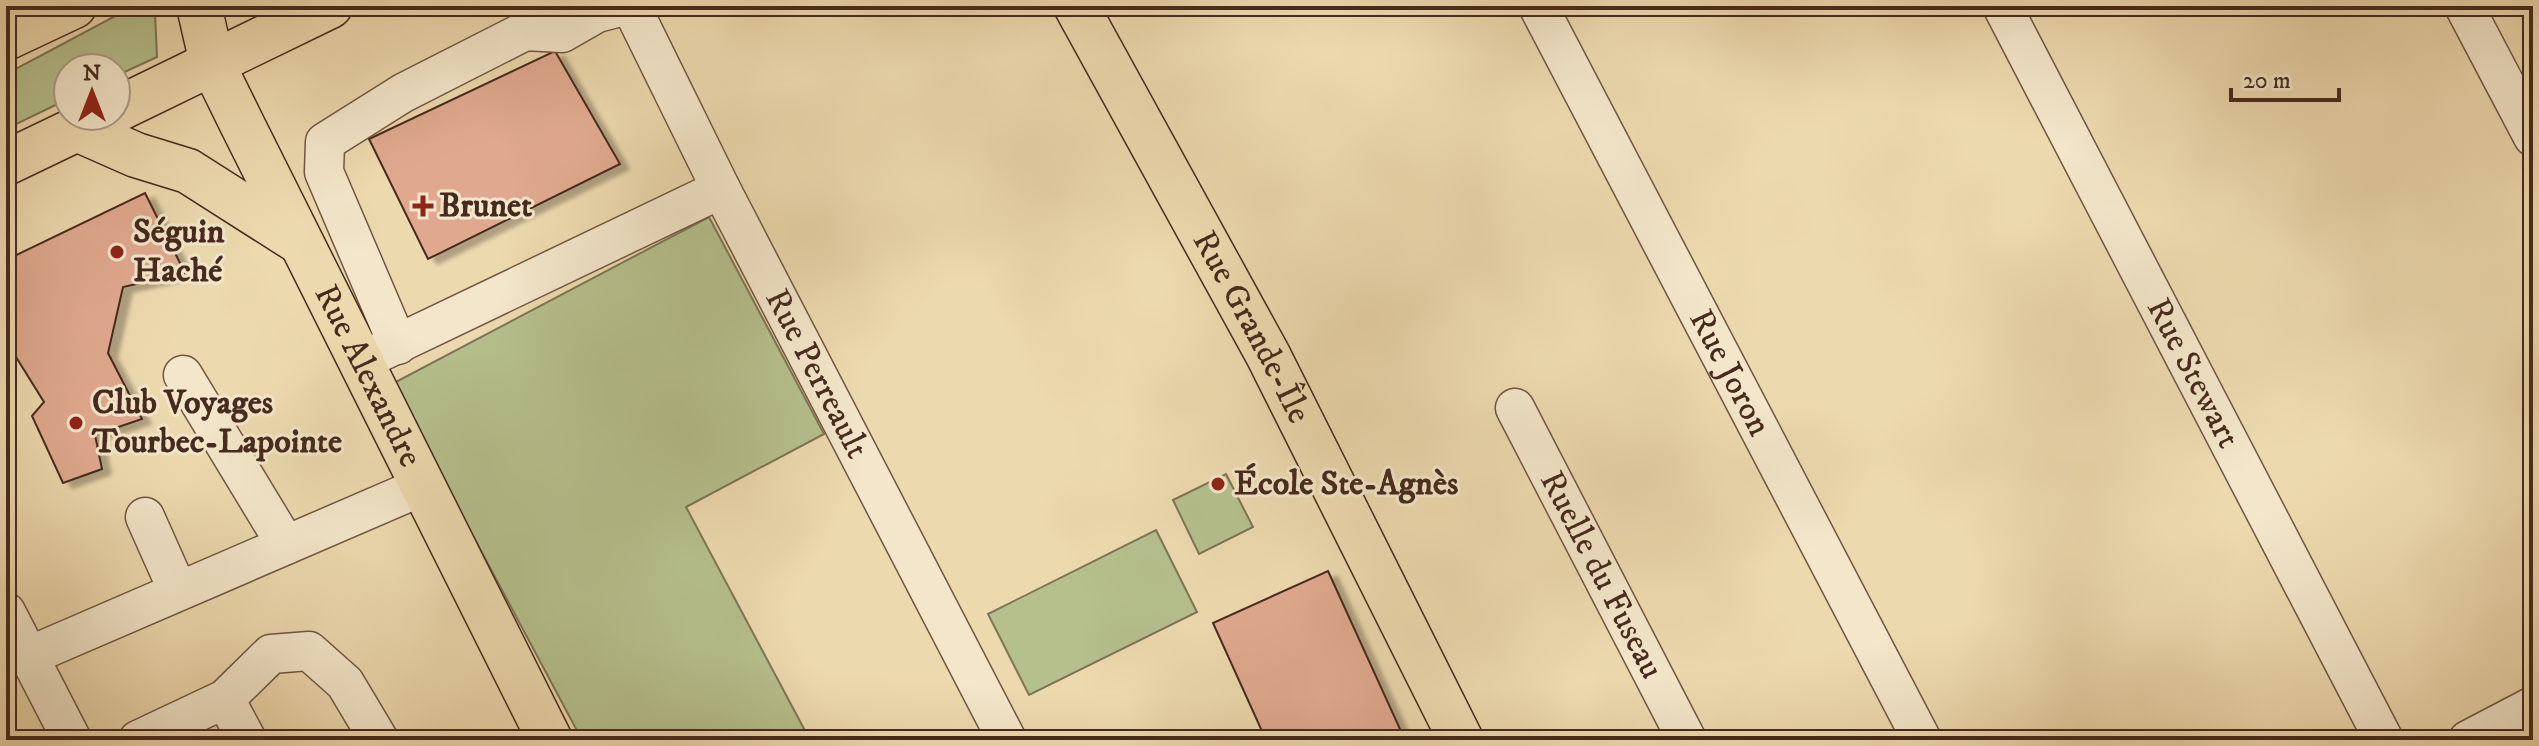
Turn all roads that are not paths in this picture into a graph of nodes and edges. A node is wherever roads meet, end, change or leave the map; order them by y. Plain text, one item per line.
1 (74, 6) edge
2 (199, 6) edge
3 (330, 6) edge
4 (624, 6) edge
5 (631, 6) edge
6 (1076, 6) edge
7 (1538, 6) edge
8 (2002, 6) edge
9 (2464, 6) edge
10 (6, 38) edge
11 (212, 63) junction
12 (132, 102) edge
13 (70, 132) edge
14 (104, 132) edge
15 (2533, 137) edge
16 (6, 163) edge
17 (721, 189) junction
18 (298, 241) junction
19 (379, 353) junction
20 (183, 375) dead end
21 (1515, 408) dead end
22 (423, 486) junction
23 (145, 517) dead end
24 (286, 545) junction
25 (178, 591) junction
26 (6, 612) edge
27 (29, 656) junction
28 (225, 699) junction
29 (2533, 706) edge
30 (72, 740) edge
31 (138, 740) edge
32 (247, 740) edge
33 (379, 740) edge
34 (550, 740) edge
35 (1007, 740) edge
36 (1461, 740) edge
37 (1687, 740) edge
38 (1922, 740) edge
39 (2384, 740) edge
40 (2468, 740) edge

1 - 10 main road
2 - 11 main road, Rue Alexandre
3 - 11 main road
4 - 19 street
5 - 17 street, Rue Perreault
6 - 36 main road, Rue Grande-Île
7 - 38 street, Rue Joron
8 - 39 street, Rue Stewart
9 - 15 street
11 - 12 main road
11 - 18 main road, Rue Alexandre
13 - 16 main road
14 - 18 main road
17 - 19 street
17 - 35 street, Rue Perreault
18 - 19 main road, Rue Alexandre
19 - 22 main road, Rue Alexandre
20 - 24 street
21 - 37 street, Ruelle du Fuseau
22 - 24 street
22 - 34 main road, Rue Alexandre
23 - 25 street
24 - 25 street
25 - 27 street
26 - 27 street
27 - 30 street
28 - 31 street
28 - 32 street
28 - 33 street
29 - 40 street

